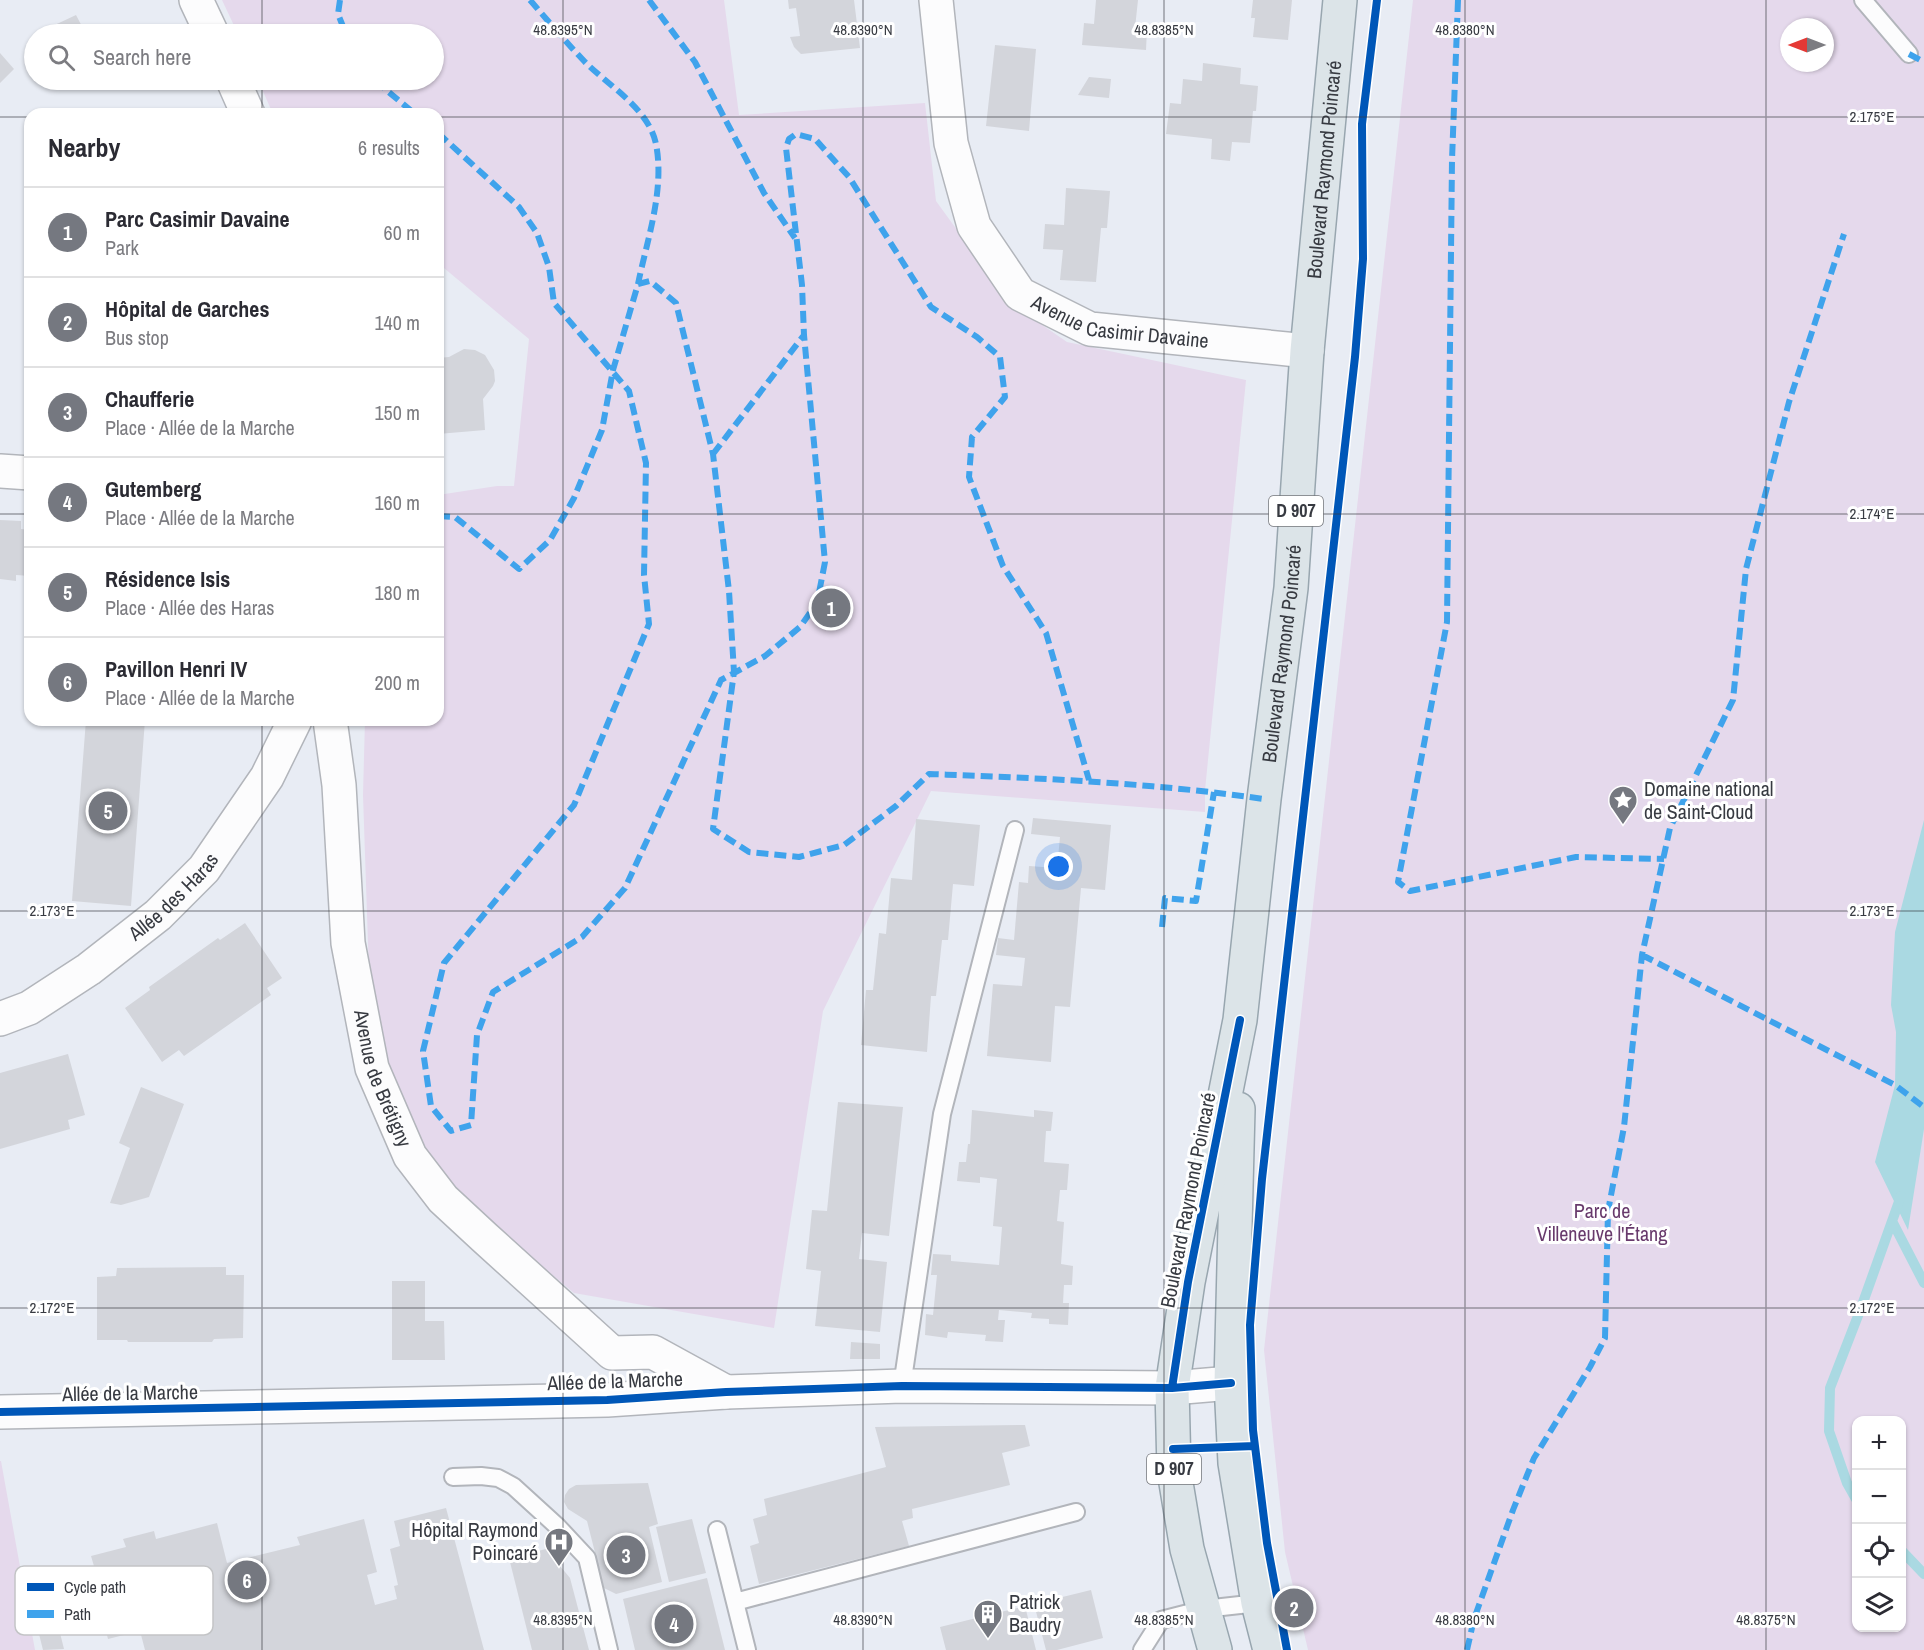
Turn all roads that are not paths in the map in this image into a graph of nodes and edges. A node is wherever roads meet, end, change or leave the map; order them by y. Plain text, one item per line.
1 (196, 0) edge
2 (936, 0) edge
3 (1340, 0) edge
4 (1863, 0) edge
5 (207, 24) edge
6 (1909, 54) dead end
7 (237, 90) edge
8 (245, 108) edge
9 (1307, 351) junction
10 (0, 471) edge
11 (24, 473) edge
12 (293, 726) edge
13 (331, 726) edge
14 (1015, 830) dead end
15 (0, 1019) edge
16 (1239, 1020) junction
17 (612, 1353) junction
18 (1231, 1383) junction
19 (902, 1386) junction
20 (1172, 1388) junction
21 (726, 1392) junction
22 (607, 1400) junction
23 (0, 1412) edge
24 (453, 1477) dead end
25 (1076, 1512) dead end
26 (717, 1530) dead end
27 (735, 1602) junction
28 (1258, 1603) junction
29 (1204, 1609) junction
30 (1161, 1620) junction
31 (609, 1650) edge
32 (747, 1650) edge
33 (1142, 1650) edge
34 (1154, 1650) edge
35 (1215, 1650) edge
36 (1270, 1650) edge

1 - 5 street
2 - 9 street, Avenue Casimir Davaine
3 - 9 main road, Boulevard Raymond Poincaré / D 907
4 - 6 lane
7 - 8 street
9 - 16 main road, Boulevard Raymond Poincaré / D 907
10 - 11 street
12 - 15 street, Allée des Haras
13 - 17 street, Avenue de Brétigny
14 - 19 lane
16 - 18 main road, Boulevard Raymond Poincaré / D 907
16 - 20 main road, Boulevard Raymond Poincaré / D 907
17 - 21 street
17 - 22 street
18 - 20 street, Allée de la Marche
18 - 28 main road, Boulevard Raymond Poincaré / D 907
19 - 20 street, Allée de la Marche
19 - 21 street, Allée de la Marche
20 - 29 main road, Boulevard Raymond Poincaré / D 907
21 - 22 street, Allée de la Marche
22 - 23 street, Allée de la Marche
24 - 31 lane
25 - 27 lane
26 - 27 lane
27 - 32 lane
28 - 29 lane
28 - 36 main road, Boulevard Raymond Poincaré / D 907
29 - 30 lane
29 - 35 main road, Boulevard Raymond Poincaré / D 907
30 - 33 lane
30 - 34 lane

